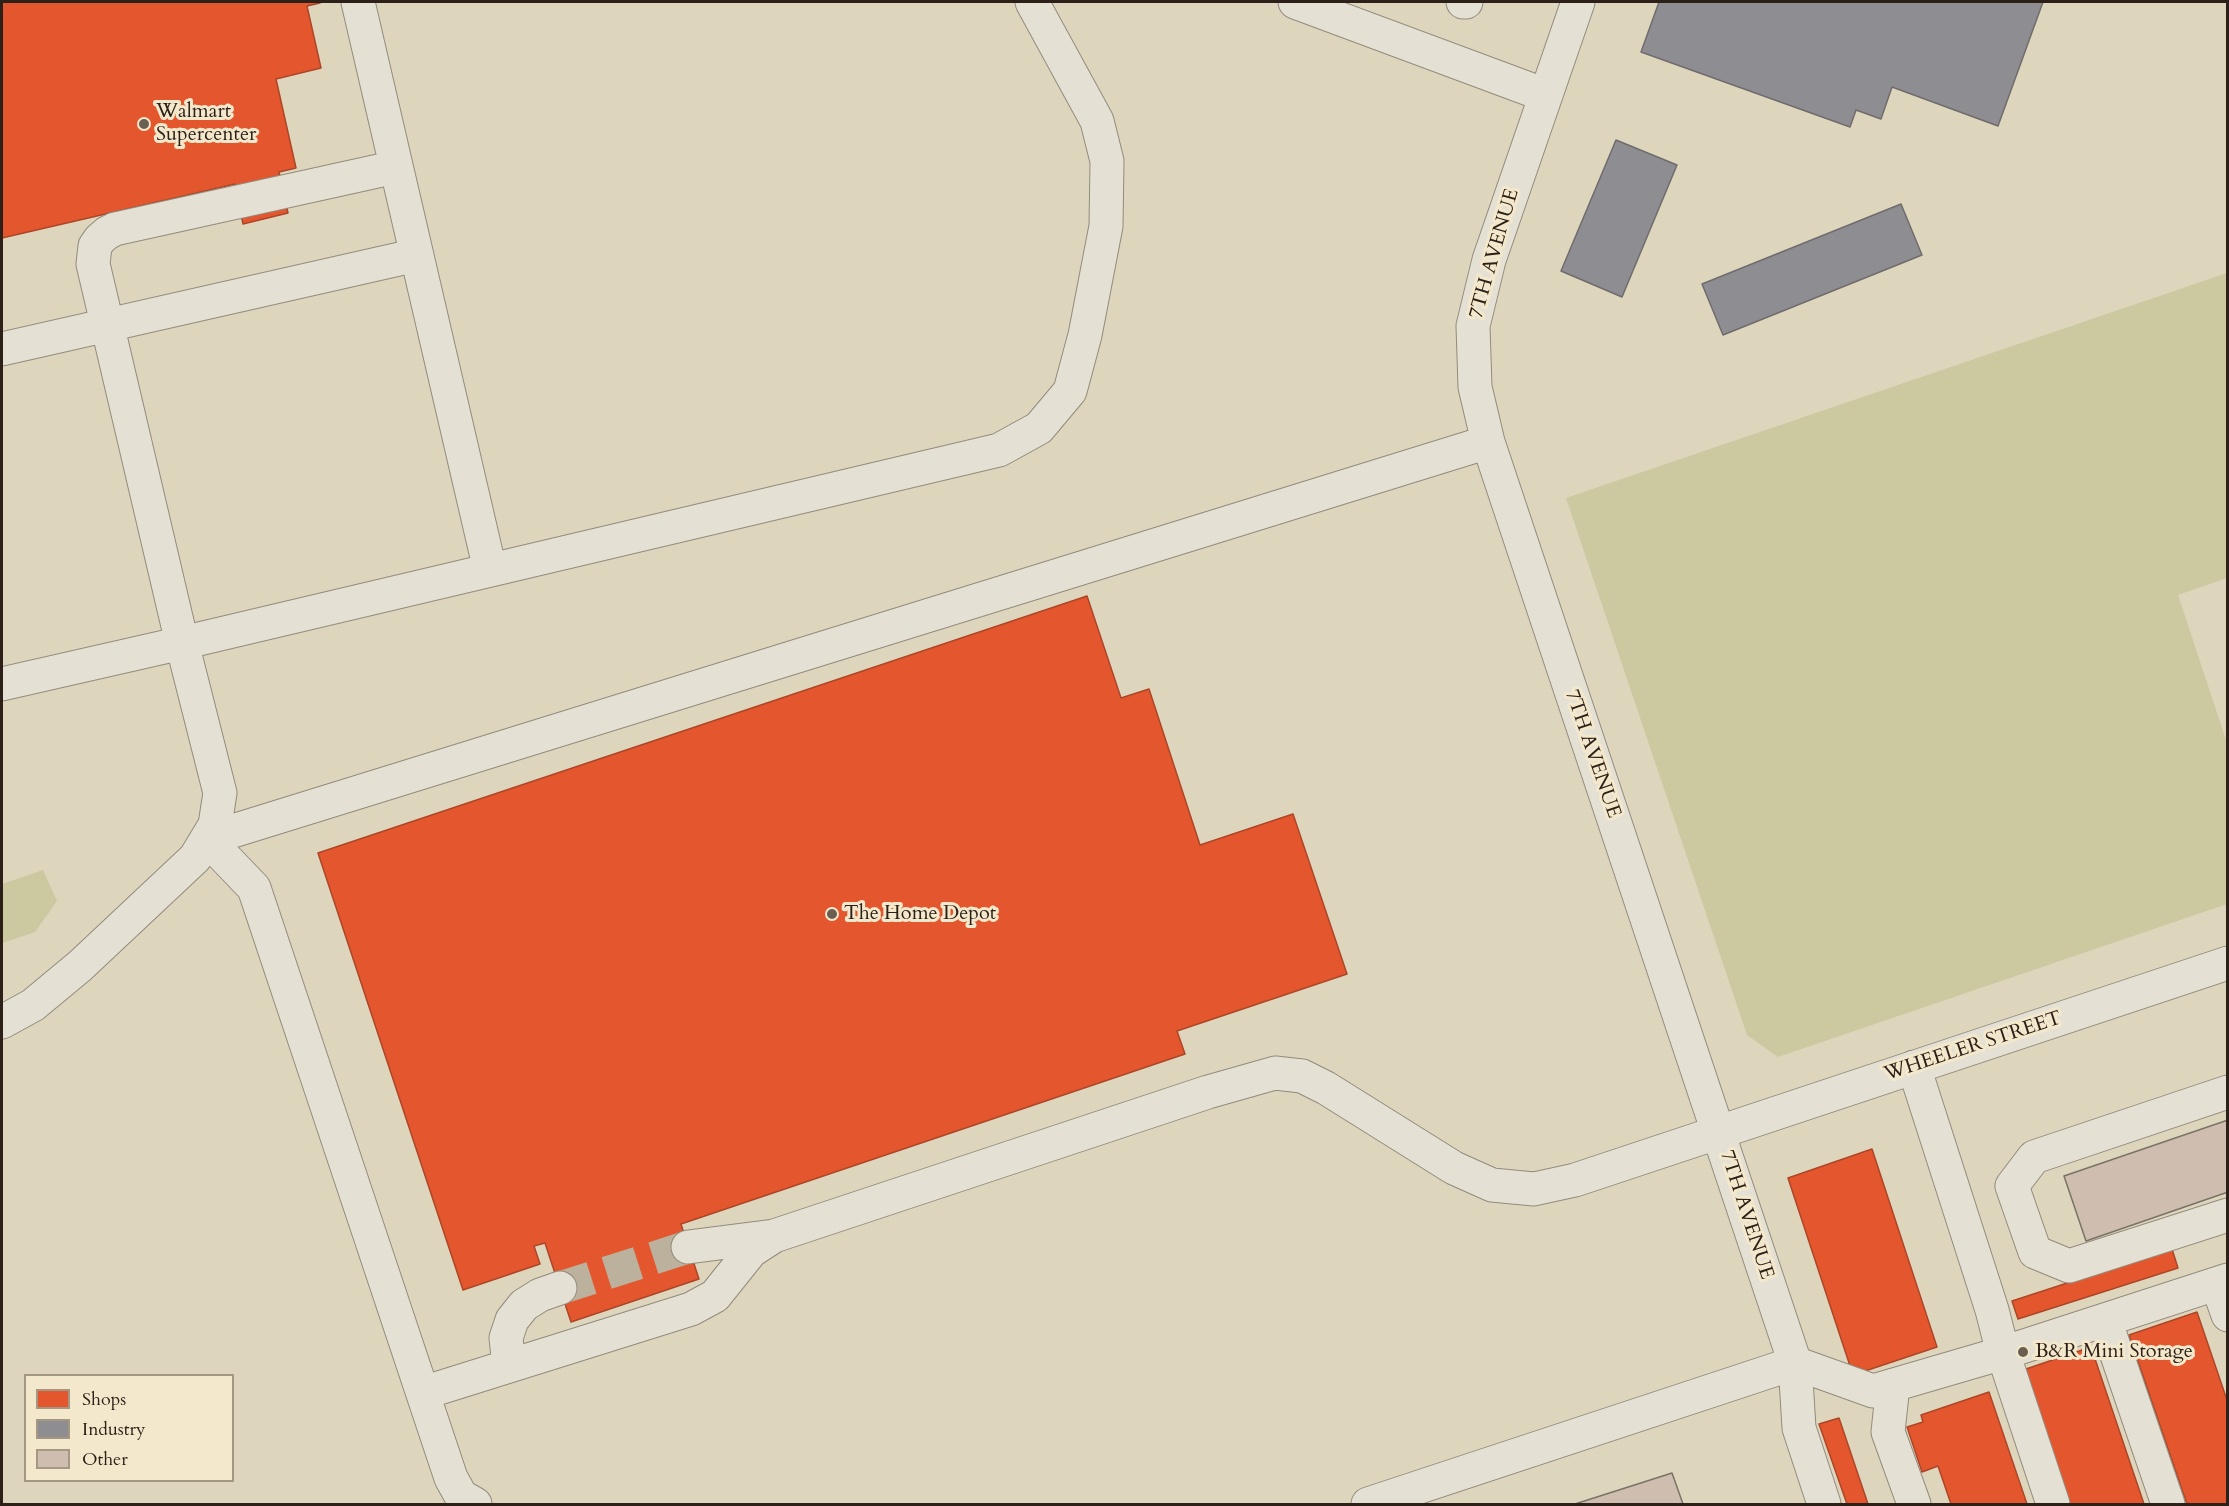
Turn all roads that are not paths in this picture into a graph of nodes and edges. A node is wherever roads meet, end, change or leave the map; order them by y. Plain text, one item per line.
1 (358, 2) edge
2 (1032, 2) edge
3 (1295, 2) edge
4 (1578, 2) edge
5 (1545, 95) junction
6 (396, 167) junction
7 (417, 255) junction
8 (107, 325) junction
9 (2, 349) edge
10 (1488, 442) junction
11 (490, 570) junction
12 (182, 643) junction
13 (2, 684) edge
14 (207, 839) junction
15 (2228, 963) edge
16 (2, 1022) edge
17 (1914, 1067) junction
18 (2228, 1092) edge
19 (1719, 1132) junction
20 (2228, 1215) edge
21 (774, 1236) junction
22 (688, 1247) tunnel mouth
23 (2222, 1282) edge
24 (560, 1288) tunnel mouth
25 (2228, 1315) edge
26 (2104, 1320) junction
27 (2003, 1353) junction
28 (1795, 1363) junction
29 (508, 1366) junction
30 (1893, 1385) junction
31 (423, 1393) junction
32 (474, 1504) edge
33 (1368, 1504) edge
34 (1824, 1504) edge
35 (1914, 1504) edge
36 (2053, 1504) edge
37 (2168, 1504) edge

1 - 6 street
2 - 11 street
3 - 5 street
4 - 5 street, 7TH AVENUE
5 - 10 street, 7TH AVENUE
6 - 7 street
6 - 8 street
7 - 8 street
7 - 11 street
8 - 9 street
8 - 12 street
10 - 14 street
10 - 19 street, 7TH AVENUE
11 - 12 street
12 - 13 street
12 - 14 street
14 - 16 street
14 - 31 street
15 - 17 street, WHEELER STREET
17 - 19 street, WHEELER STREET
17 - 27 street
18 - 20 street
19 - 21 street, WHEELER STREET
19 - 28 street, 7TH AVENUE
21 - 22 street
21 - 29 street
23 - 25 street
23 - 26 street
24 - 29 street
26 - 27 street
26 - 37 street
27 - 30 street
27 - 36 street
28 - 30 street
28 - 33 street
28 - 34 street, 7TH AVENUE
29 - 31 street
30 - 35 street
31 - 32 street

